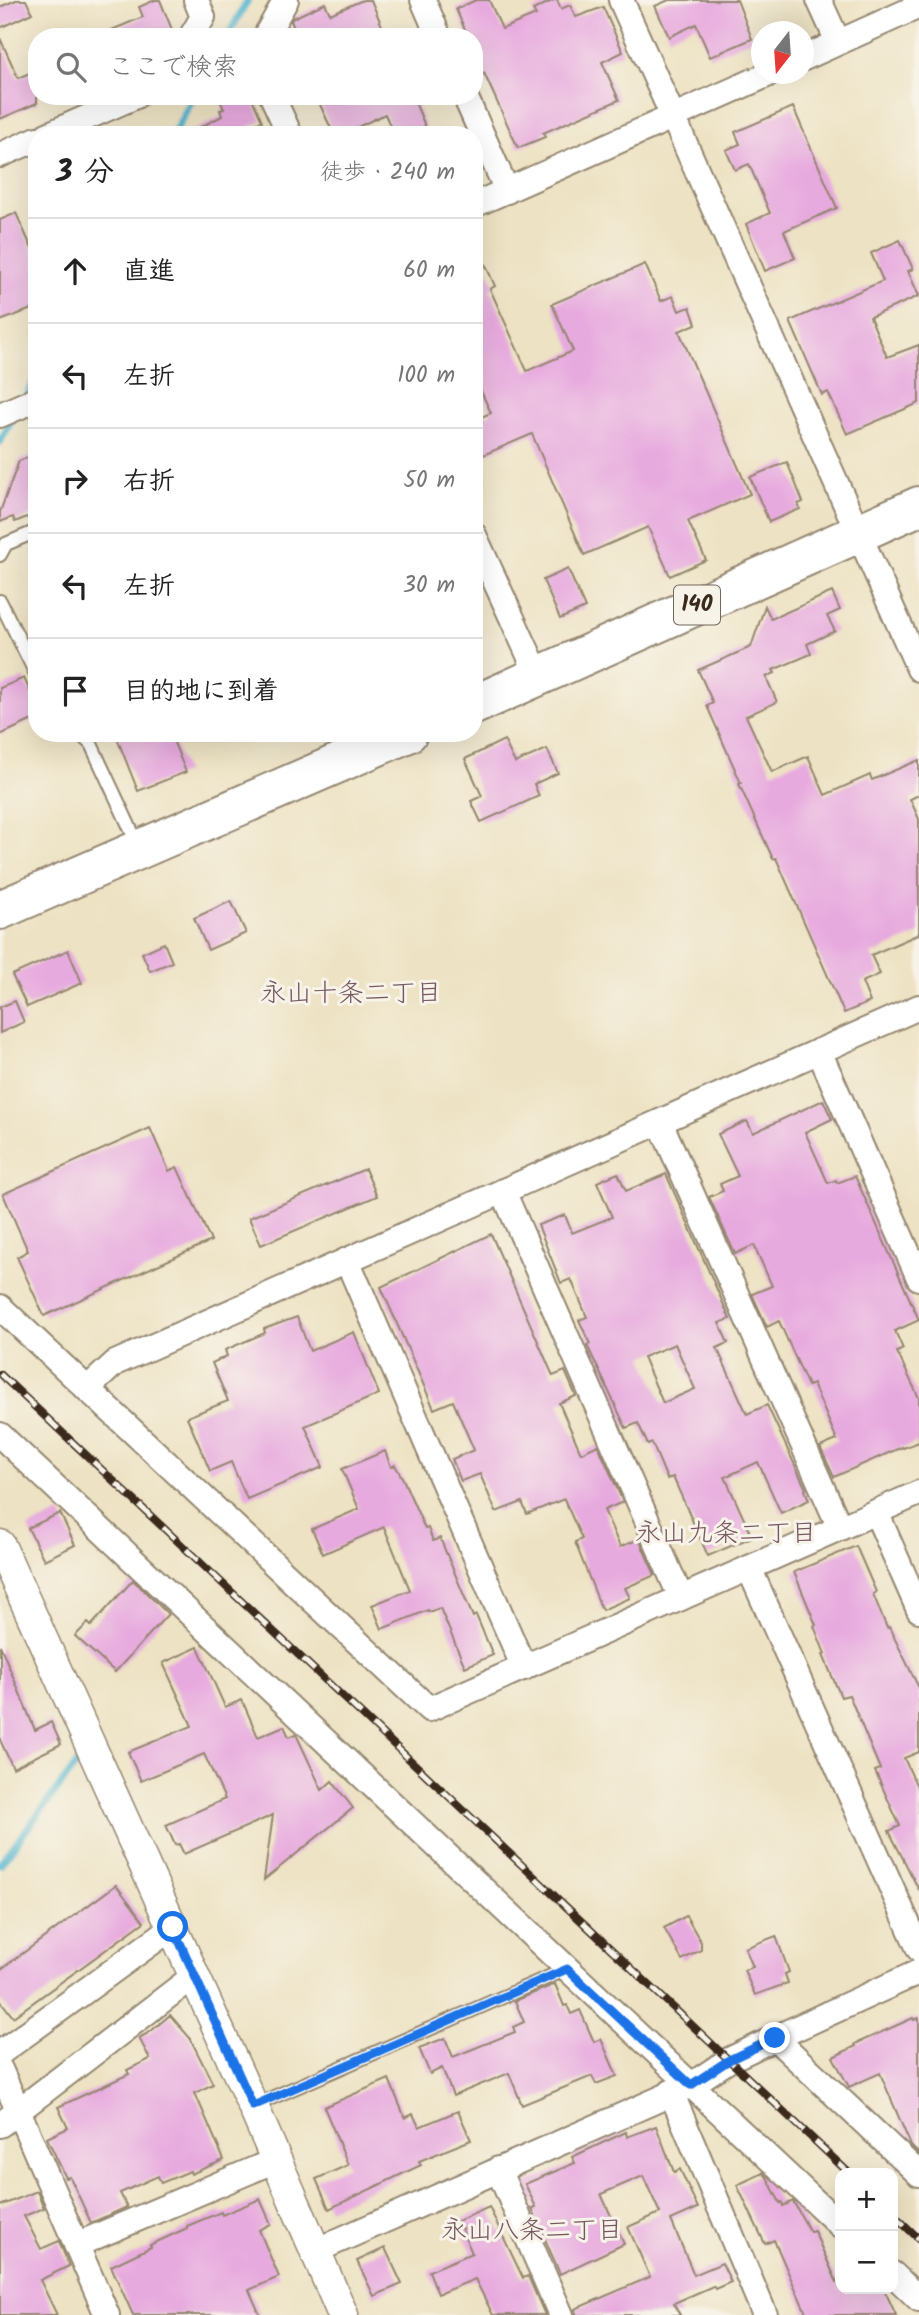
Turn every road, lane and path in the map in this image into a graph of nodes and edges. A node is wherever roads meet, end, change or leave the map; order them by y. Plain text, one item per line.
1 (196, 0) edge
2 (286, 0) edge
3 (423, 0) edge
4 (621, 0) edge
5 (819, 0) edge
6 (919, 6) edge
7 (196, 28) edge
8 (270, 28) edge
9 (435, 28) edge
10 (838, 42) junction
11 (814, 53) edge
12 (751, 82) edge
13 (115, 105) edge
14 (276, 105) edge
15 (469, 105) edge
16 (673, 117) junction
17 (68, 126) edge
18 (286, 126) edge
19 (478, 126) edge
20 (483, 137) edge
21 (28, 143) edge
22 (0, 155) edge
23 (507, 191) junction
24 (483, 201) edge
25 (28, 403) edge
26 (0, 415) edge
27 (919, 506) edge
28 (858, 532) junction
29 (28, 535) edge
30 (0, 555) edge
31 (483, 555) edge
32 (0, 601) edge
33 (28, 658) edge
34 (919, 670) edge
35 (539, 677) junction
36 (483, 701) edge
37 (89, 742) edge
38 (387, 742) edge
39 (140, 850) junction
40 (0, 911) edge
41 (919, 1007) edge
42 (819, 1051) junction
43 (660, 1122) junction
44 (503, 1191) junction
45 (347, 1260) junction
46 (919, 1279) edge
47 (0, 1307) edge
48 (87, 1390) junction
49 (0, 1435) edge
50 (919, 1493) edge
51 (876, 1512) junction
52 (840, 1528) junction
53 (1, 1550) edge
54 (749, 1568) junction
55 (681, 1598) junction
56 (919, 1610) edge
57 (524, 1668) junction
58 (173, 1927) junction
59 (919, 1949) edge
60 (567, 1969) junction
61 (919, 1972) edge
62 (194, 1976) junction
63 (775, 2038) junction
64 (0, 2053) edge
65 (0, 2069) edge
66 (681, 2088) junction
67 (253, 2106) junction
68 (9, 2118) edge
69 (276, 2160) junction
70 (498, 2169) junction
71 (919, 2174) edge
72 (835, 2221) edge
73 (76, 2245) junction
74 (315, 2251) junction
75 (898, 2279) edge
76 (919, 2299) edge
77 (107, 2315) edge
78 (344, 2315) edge
79 (561, 2315) edge
80 (765, 2315) edge

1 - 7 street
2 - 8 street
3 - 9 street
4 - 16 street
5 - 10 street
6 - 10 street
10 - 11 street
12 - 16 street
13 - 17 street
14 - 18 street
15 - 19 street
16 - 23 street
16 - 28 street
20 - 23 street
21 - 22 street
23 - 24 street
25 - 26 street
27 - 28 main road, 140
28 - 34 street
28 - 35 main road, 140
29 - 30 lane
31 - 35 street
32 - 33 lane
35 - 36 main road, 140
37 - 39 lane
38 - 39 main road
39 - 40 main road
41 - 42 street
42 - 43 street
42 - 46 street
43 - 44 street
43 - 52 street
44 - 45 street
44 - 55 street
45 - 48 street
45 - 57 street
47 - 48 street
48 - 57 street
49 - 60 street
50 - 51 street
51 - 52 street
51 - 56 street
52 - 54 street
53 - 58 street
54 - 55 street
54 - 59 street
55 - 57 street
58 - 62 street
58 - 64 street
60 - 66 street
60 - 67 lane
61 - 63 street
62 - 67 street
62 - 68 street
63 - 66 street
63 - 71 street
65 - 68 street
66 - 70 street
66 - 72 street
66 - 80 street
67 - 69 street
68 - 73 street
69 - 73 street
69 - 74 street
70 - 74 street
70 - 79 street
73 - 77 street
74 - 78 street
75 - 76 street

